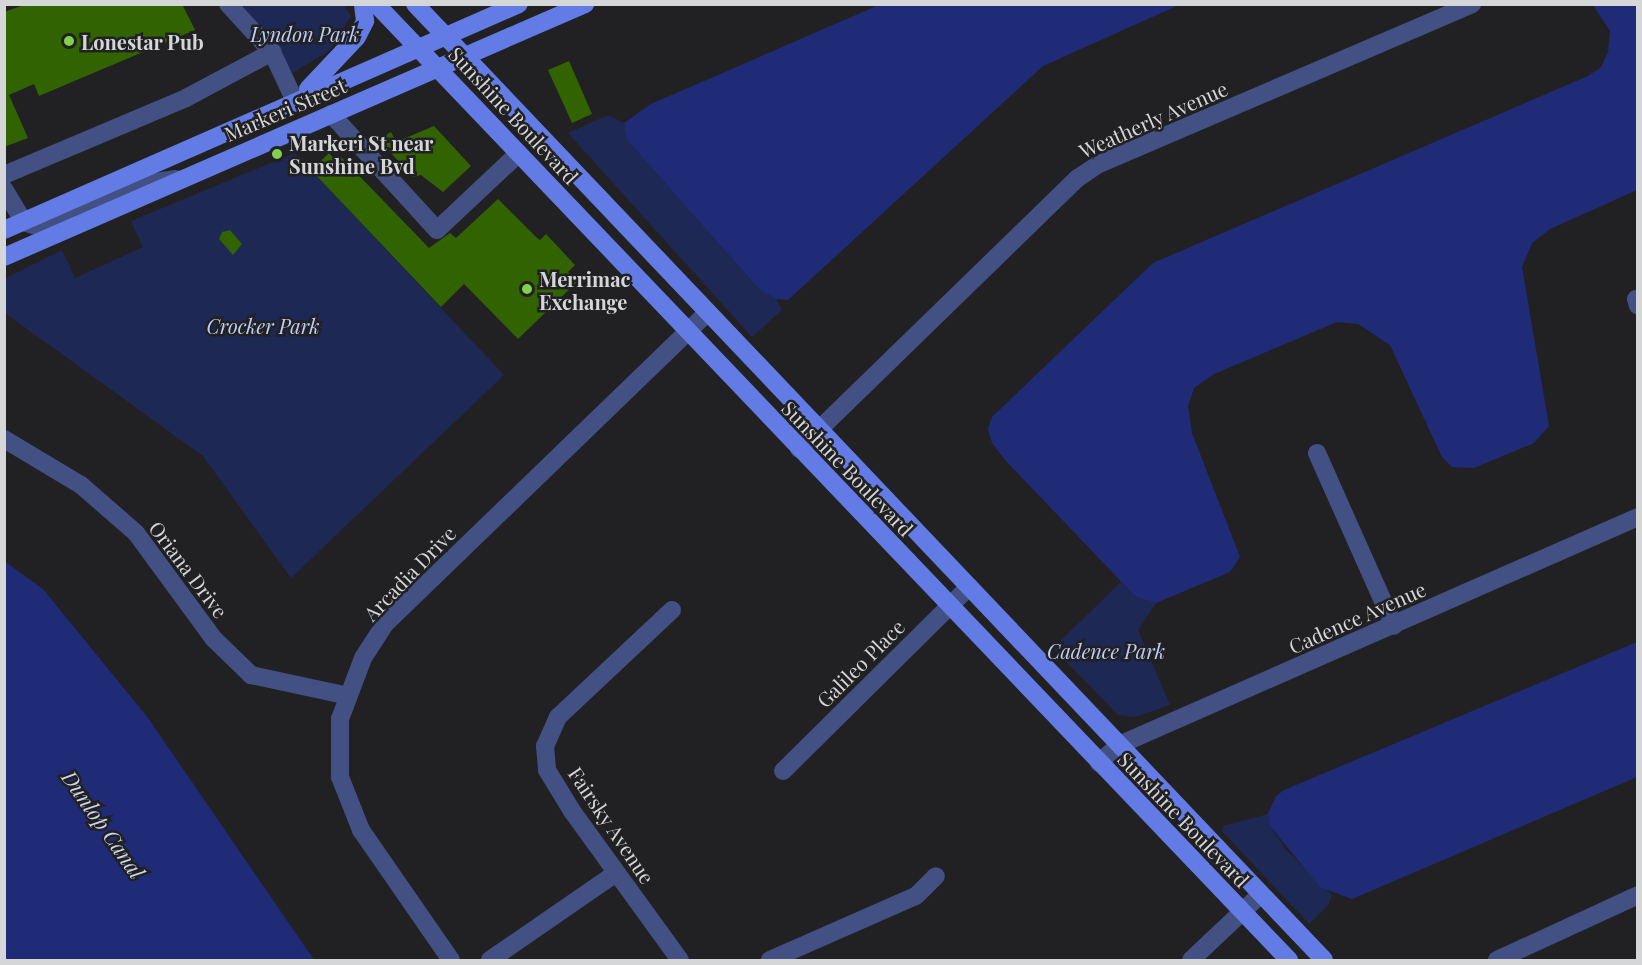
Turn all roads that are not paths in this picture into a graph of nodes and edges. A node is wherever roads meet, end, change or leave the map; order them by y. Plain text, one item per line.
1 (228, 4) edge
2 (363, 4) edge
3 (376, 4) edge
4 (415, 4) edge
5 (519, 4) edge
6 (585, 4) edge
7 (1472, 4) edge
8 (444, 35) junction
9 (418, 46) junction
10 (272, 52) junction
11 (465, 56) junction
12 (438, 67) junction
13 (295, 101) junction
14 (331, 114) junction
15 (519, 153) junction
16 (4, 175) edge
17 (183, 178) junction
18 (4, 189) edge
19 (24, 222) junction
20 (4, 230) edge
21 (4, 257) edge
22 (708, 312) junction
23 (689, 333) junction
24 (818, 428) junction
25 (4, 439) edge
26 (799, 449) junction
27 (1317, 453) dead end
28 (1638, 517) edge
29 (969, 587) junction
30 (949, 606) junction
31 (672, 610) dead end
32 (1394, 626) junction
33 (349, 696) junction
34 (1119, 745) junction
35 (1099, 763) junction
36 (783, 771) dead end
37 (616, 873) junction
38 (936, 876) dead end
39 (1261, 894) junction
40 (1638, 896) edge
41 (1242, 912) junction
42 (1528, 954) edge
43 (451, 960) edge
44 (490, 960) edge
45 (680, 960) edge
46 (770, 960) edge
47 (1191, 960) edge
48 (1288, 960) edge
49 (1324, 960) edge
50 (1497, 960) edge

1 - 10 street
2 - 13 main road
3 - 9 main road, Sunshine Boulevard
4 - 8 main road, Sunshine Boulevard
5 - 8 main road, Markeri Street
6 - 11 main road, Markeri Street
7 - 24 street, Weatherly Avenue
8 - 9 main road, Markeri Street
8 - 11 main road, Sunshine Boulevard
9 - 12 main road, Sunshine Boulevard
9 - 13 main road, Markeri Street
10 - 13 street
10 - 16 street
11 - 12 main road, Markeri Street
11 - 22 main road, Sunshine Boulevard
12 - 14 main road, Markeri Street
12 - 15 main road, Sunshine Boulevard
13 - 19 main road, Markeri Street
14 - 15 street
14 - 17 main road, Markeri Street
15 - 23 main road, Sunshine Boulevard
17 - 19 street
17 - 21 main road, Markeri Street
18 - 19 street
19 - 20 main road, Markeri Street
22 - 23 street, Arcadia Drive
22 - 24 main road, Sunshine Boulevard
23 - 26 main road, Sunshine Boulevard
23 - 33 street, Arcadia Drive
24 - 26 street, Weatherly Avenue
24 - 29 main road, Sunshine Boulevard
25 - 33 street, Oriana Drive
26 - 30 main road, Sunshine Boulevard
27 - 32 street
28 - 32 street, Cadence Avenue
29 - 30 street, Galileo Place
29 - 34 main road, Sunshine Boulevard
30 - 35 main road, Sunshine Boulevard
30 - 36 street, Galileo Place
31 - 37 street, Fairsky Avenue
32 - 34 street, Cadence Avenue
33 - 43 street, Arcadia Drive
34 - 35 street, Cadence Avenue
34 - 39 main road, Sunshine Boulevard
35 - 41 main road, Sunshine Boulevard
37 - 44 street
37 - 45 street, Fairsky Avenue
38 - 46 street
39 - 41 street
39 - 49 main road, Sunshine Boulevard
40 - 42 street
41 - 47 street
41 - 48 main road, Sunshine Boulevard
42 - 50 street

